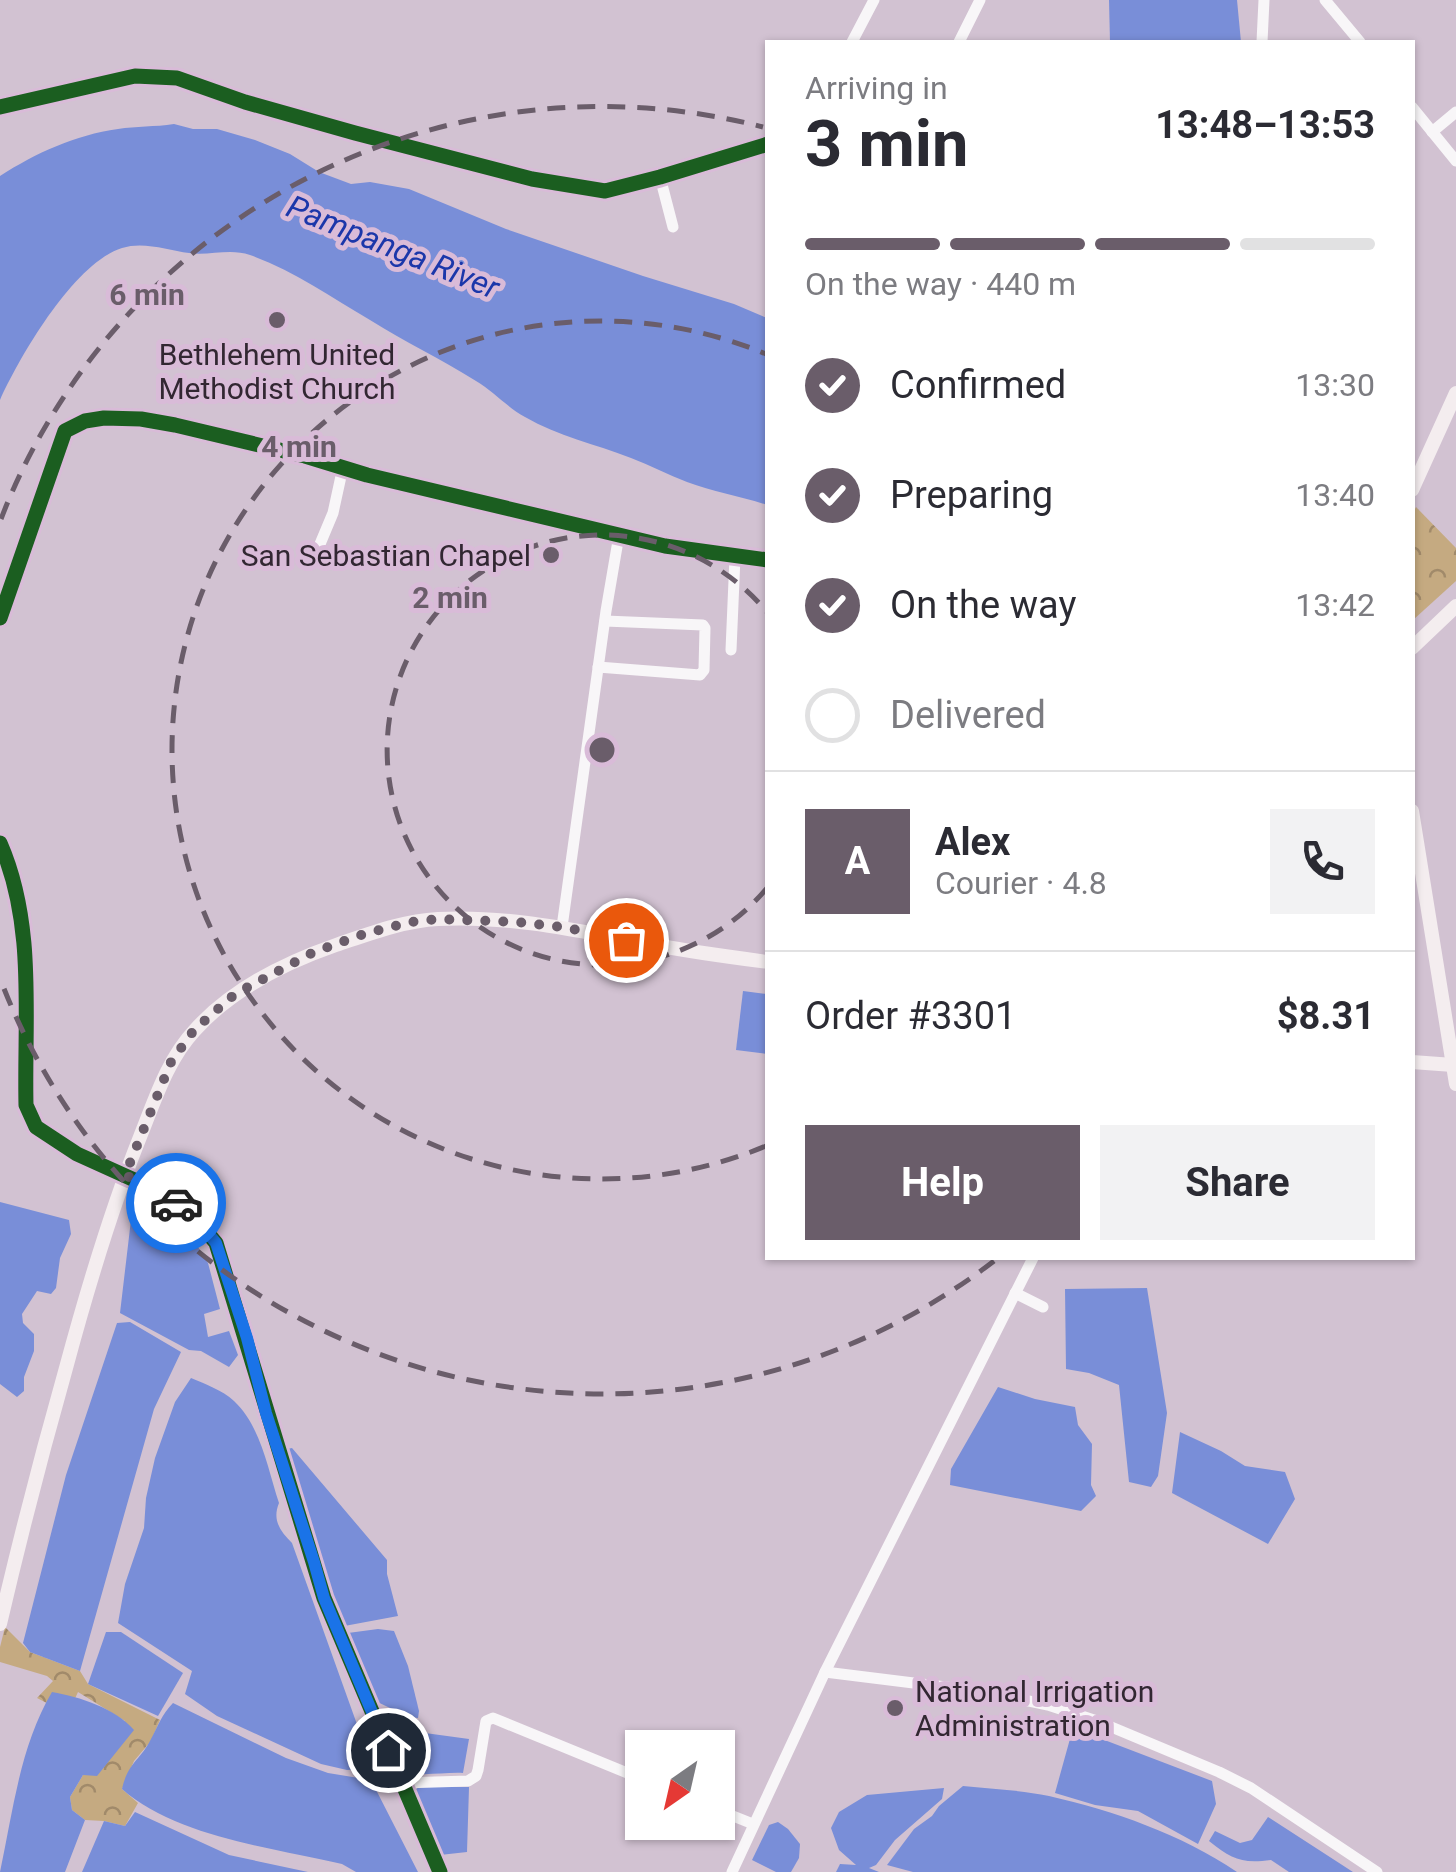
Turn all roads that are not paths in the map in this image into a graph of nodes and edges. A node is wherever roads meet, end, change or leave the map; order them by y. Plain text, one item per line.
1 (874, 0) edge
2 (980, 0) edge
3 (1264, 0) edge
4 (1325, 0) edge
5 (853, 40) edge
6 (960, 40) edge
7 (1262, 40) edge
8 (1358, 40) edge
9 (0, 107) edge
10 (1415, 111) edge
11 (1456, 112) edge
12 (1432, 132) junction
13 (765, 145) edge
14 (1456, 161) edge
15 (660, 178) junction
16 (673, 227) dead end
17 (1456, 393) edge
18 (343, 467) junction
19 (1415, 480) edge
20 (618, 534) junction
21 (320, 544) dead end
22 (735, 556) junction
23 (765, 560) edge
24 (1456, 606) edge
25 (0, 618) edge
26 (605, 621) junction
27 (1415, 645) edge
28 (731, 650) dead end
29 (598, 666) junction
30 (1415, 829) edge
31 (0, 844) edge
32 (562, 927) junction
33 (765, 962) edge
34 (1415, 1062) edge
35 (1455, 1065) edge
36 (1456, 1084) edge
37 (125, 1175) junction
38 (1033, 1260) edge
39 (1015, 1293) junction
40 (1043, 1307) dead end
41 (0, 1624) edge
42 (825, 1672) junction
43 (625, 1772) edge
44 (402, 1783) junction
45 (735, 1817) edge
46 (753, 1824) junction
47 (440, 1872) edge
48 (732, 1872) edge
49 (1377, 1872) edge

1 - 5 street
2 - 6 street
3 - 7 street
4 - 8 street
9 - 15 street
10 - 12 street
11 - 12 street
12 - 14 street
13 - 15 street
15 - 16 street
17 - 19 main road
18 - 20 street
18 - 21 street
18 - 25 street
20 - 22 street
20 - 26 street
22 - 23 street
22 - 28 street
24 - 27 main road
26 - 29 street
26 - 29 street
29 - 32 street
30 - 35 main road
31 - 37 street
32 - 33 main road
32 - 37 main road
34 - 35 main road
35 - 36 main road
37 - 41 main road
37 - 44 street
38 - 39 street
39 - 40 street
39 - 42 street
42 - 46 street
42 - 49 street
43 - 44 street
44 - 47 street
45 - 46 street
46 - 48 street

